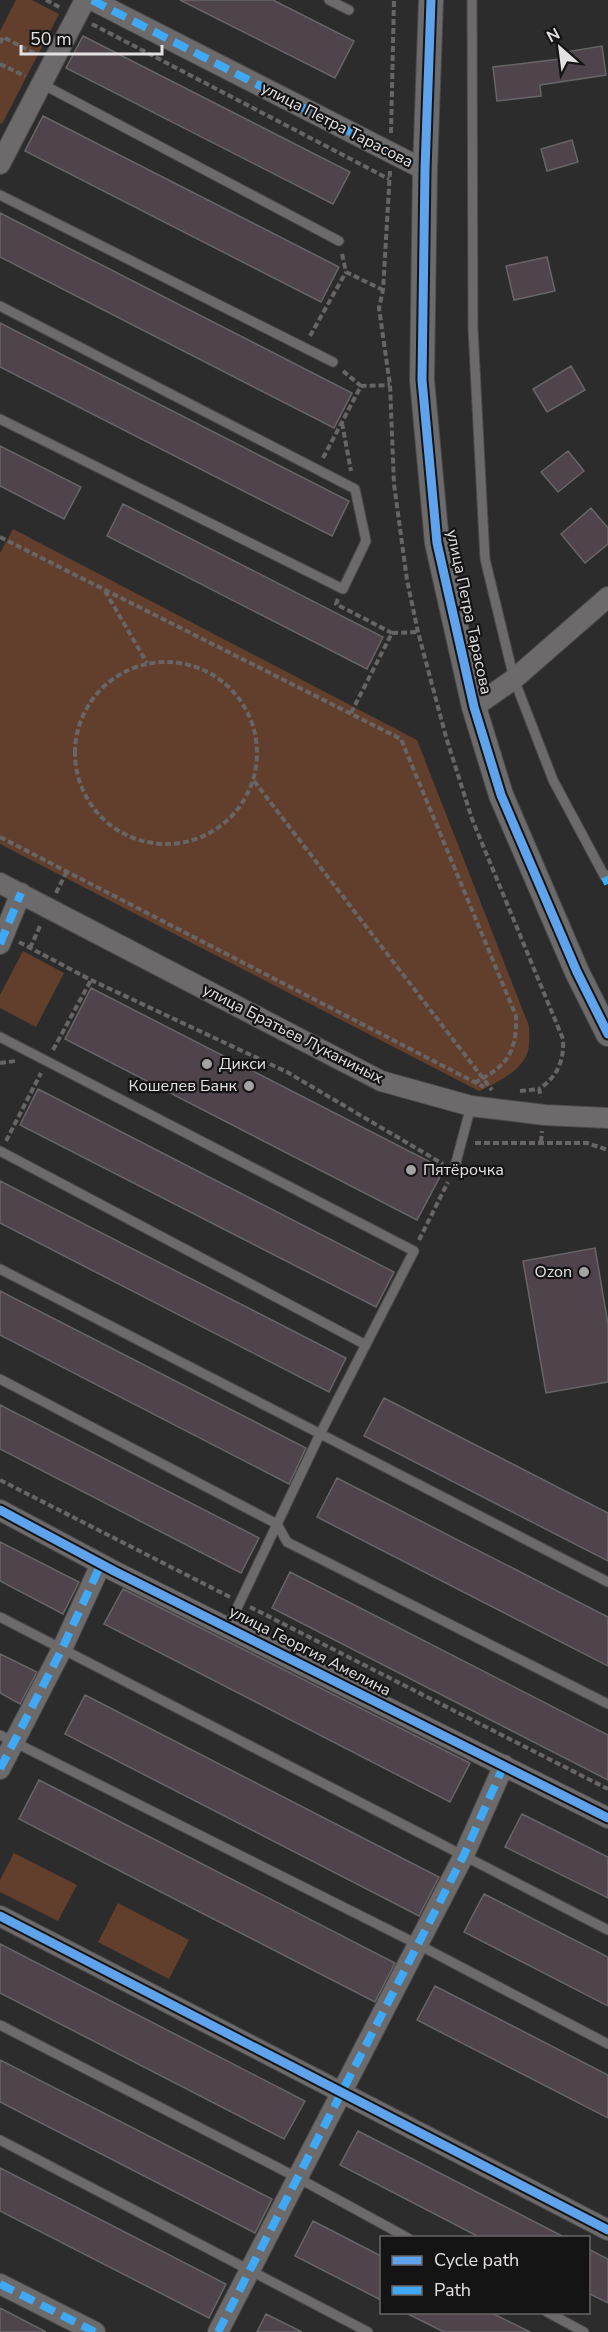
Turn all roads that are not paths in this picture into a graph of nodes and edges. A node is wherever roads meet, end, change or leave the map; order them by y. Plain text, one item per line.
1 (92, 0) edge
2 (329, 0) edge
3 (431, 0) edge
4 (472, 0) edge
5 (81, 8) edge
6 (349, 10) dead end
7 (35, 77) junction
8 (0, 164) edge
9 (425, 170) junction
10 (0, 195) edge
11 (339, 241) road end
12 (0, 306) edge
13 (333, 362) road end
14 (0, 419) edge
15 (608, 597) edge
16 (514, 679) junction
17 (474, 707) junction
18 (608, 875) edge
19 (0, 883) edge
20 (21, 893) junction
21 (2, 939) edge
22 (608, 1034) edge
23 (0, 1037) edge
24 (471, 1106) junction
25 (608, 1118) edge
26 (0, 1151) edge
27 (454, 1170) road end
28 (0, 1269) edge
29 (366, 1345) junction
30 (0, 1379) edge
31 (320, 1434) junction
32 (0, 1510) edge
33 (277, 1524) junction
34 (101, 1564) junction
35 (608, 1582) edge
36 (0, 1617) edge
37 (228, 1627) junction
38 (62, 1649) junction
39 (608, 1704) edge
40 (7, 1739) edge
41 (504, 1765) junction
42 (0, 1769) edge
43 (608, 1818) edge
44 (464, 1855) junction
45 (0, 1916) edge
46 (608, 1930) edge
47 (417, 1944) junction
48 (0, 2025) edge
49 (608, 2044) edge
50 (342, 2094) junction
51 (0, 2140) edge
52 (298, 2178) junction
53 (608, 2230) edge
54 (404, 2236) edge
55 (250, 2271) junction
56 (0, 2284) edge
57 (549, 2314) edge
58 (94, 2332) edge
59 (218, 2332) edge
60 (369, 2332) edge
61 (584, 2332) edge

1 - 9 street, улица Петра Тарасова
2 - 6 lane
3 - 9 street
4 - 16 lane
5 - 7 street
7 - 8 street
7 - 11 lane
9 - 17 street, улица Петра Тарасова
10 - 13 lane
12 - 14 lane
15 - 16 street
16 - 17 street
16 - 18 lane
17 - 22 street, улица Петра Тарасова
19 - 20 street, улица Братьев Луканиных
20 - 21 street
20 - 24 street, улица Братьев Луканиных
23 - 29 lane
24 - 25 street, улица Братьев Луканиных
24 - 27 lane
26 - 29 lane
28 - 31 lane
29 - 31 lane
30 - 33 lane
31 - 33 lane
31 - 35 lane
32 - 34 street, улица Георгия Амелина
33 - 37 lane
33 - 39 lane
34 - 37 street, улица Георгия Амелина
34 - 38 street
36 - 38 lane
37 - 41 street, улица Георгия Амелина
38 - 40 street
38 - 44 lane
40 - 42 street
40 - 47 lane
41 - 43 street, улица Георгия Амелина
41 - 44 street
44 - 46 lane
44 - 47 street
45 - 50 street
47 - 49 lane
47 - 50 street
48 - 52 lane
50 - 52 street
50 - 53 street
51 - 55 lane
52 - 54 lane
52 - 55 street
55 - 59 street
55 - 60 lane
56 - 58 street
57 - 61 lane

